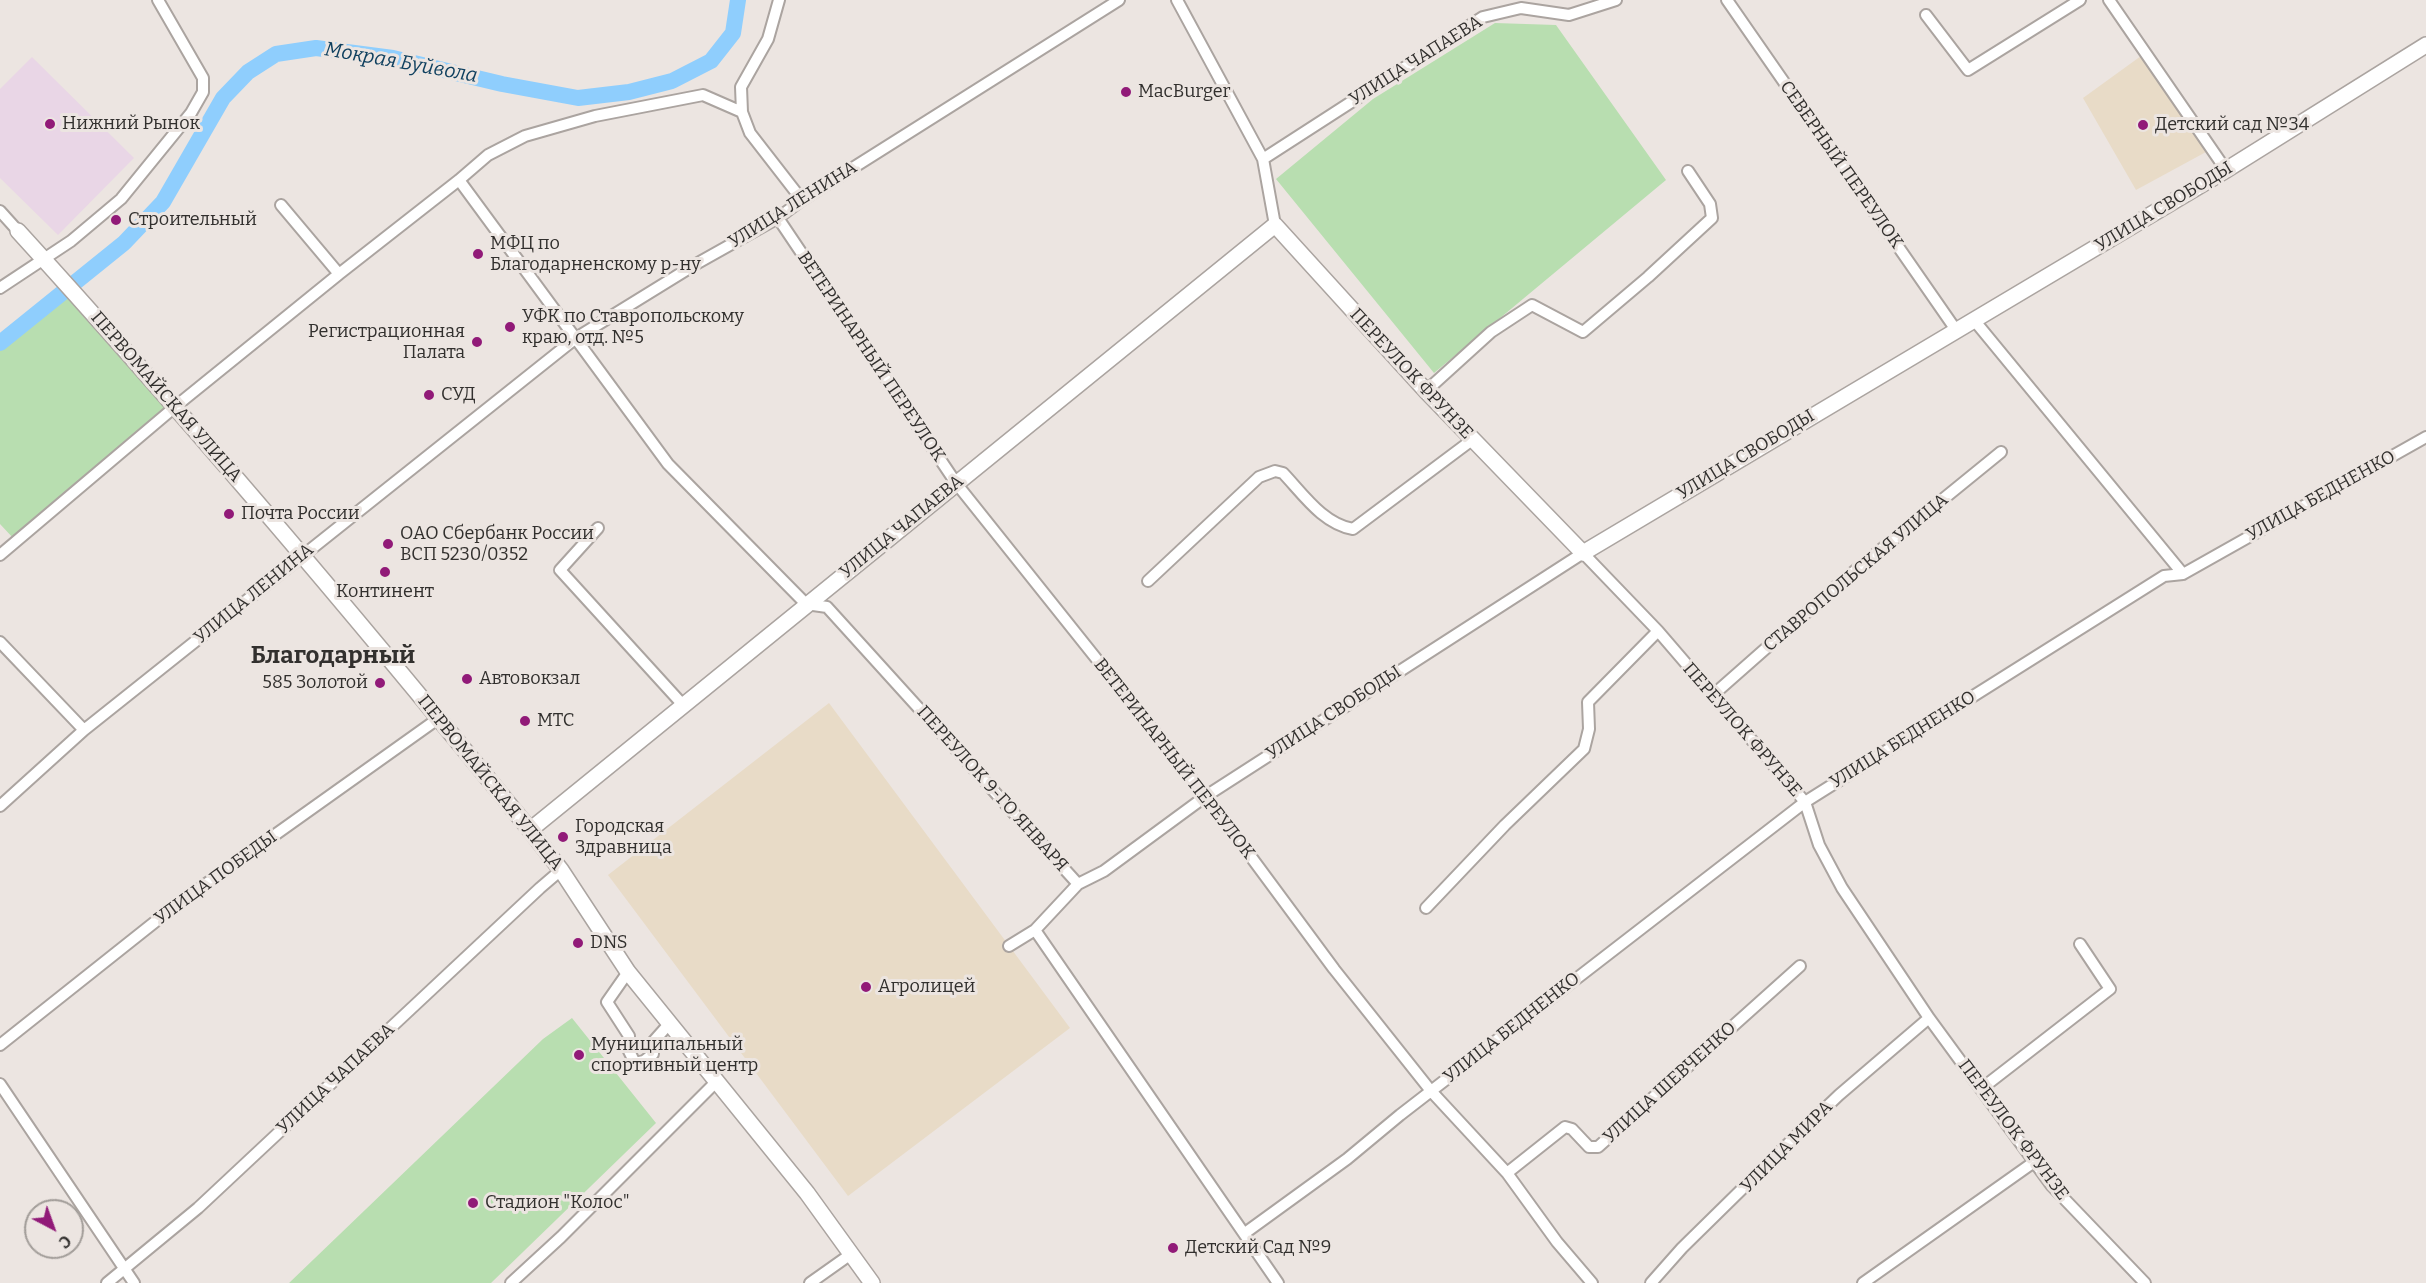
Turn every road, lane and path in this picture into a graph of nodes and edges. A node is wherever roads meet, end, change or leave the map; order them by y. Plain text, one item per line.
1 (158, 0) edge
2 (779, 0) edge
3 (1119, 0) edge
4 (1177, 0) edge
5 (1616, 0) edge
6 (1727, 0) edge
7 (2080, 0) edge
8 (2109, 0) edge
9 (1926, 15) dead end
10 (2426, 45) edge
11 (742, 112) junction
12 (1263, 159) junction
13 (2226, 170) junction
14 (1688, 171) dead end
15 (459, 180) junction
16 (802, 200) junction
17 (280, 205) dead end
18 (0, 212) edge
19 (778, 218) junction
20 (1275, 225) junction
21 (18, 231) joint
22 (48, 265) junction
23 (339, 274) junction
24 (0, 288) edge
25 (1974, 320) junction
26 (1956, 330) junction
27 (576, 338) junction
28 (1426, 392) junction
29 (176, 406) junction
30 (2426, 437) edge
31 (1472, 441) junction
32 (2001, 452) dead end
33 (956, 483) junction
34 (598, 528) dead end
35 (1583, 553) junction
36 (0, 555) edge
37 (302, 555) junction
38 (2183, 574) junction
39 (1148, 580) dead end
40 (806, 604) junction
41 (1658, 632) junction
42 (0, 642) edge
43 (1713, 695) junction
44 (682, 705) junction
45 (439, 718) junction
46 (84, 730) junction
47 (1206, 796) junction
48 (1805, 802) junction
49 (0, 806) edge
50 (530, 830) junction
51 (561, 870) junction
52 (1078, 884) junction
53 (1426, 908) dead end
54 (1035, 930) junction
55 (2080, 944) dead end
56 (1009, 946) dead end
57 (1800, 966) dead end
58 (628, 972) junction
59 (1929, 1018) junction
60 (669, 1024) junction
61 (0, 1045) edge
62 (716, 1082) junction
63 (0, 1084) edge
64 (1981, 1089) junction
65 (1431, 1092) junction
66 (2034, 1162) junction
67 (1507, 1173) junction
68 (1245, 1233) junction
69 (851, 1254) junction
70 (125, 1268) junction
71 (107, 1283) edge
72 (134, 1283) edge
73 (511, 1283) edge
74 (810, 1283) edge
75 (872, 1283) edge
76 (1278, 1283) edge
77 (1592, 1283) edge
78 (1651, 1283) edge
79 (1863, 1283) edge
80 (2145, 1283) edge

1 - 22 street
2 - 11 street
3 - 16 street, УЛИЦА ЛЕНИНА
4 - 12 street
5 - 12 street, УЛИЦА ЧАПАЕВА
6 - 26 street, СЕВЕРНЫЙ ПЕРЕУЛОК
7 - 9 street
8 - 13 street
10 - 13 main road, УЛИЦА СВОБОДЫ
11 - 15 street
11 - 16 street
12 - 20 street
13 - 25 main road, УЛИЦА СВОБОДЫ
14 - 28 street
15 - 23 street
15 - 27 street, ПЕРЕУЛОК 9-ГО ЯНВАРЯ
16 - 19 street, УЛИЦА ЛЕНИНА
17 - 23 street
18 - 21 street
19 - 27 street, УЛИЦА ЛЕНИНА
19 - 33 street, ВЕТЕРИНАРНЫЙ ПЕРЕУЛОК
20 - 28 main road, ПЕРЕУЛОК ФРУНЗЕ
20 - 33 main road, УЛИЦА ЧАПАЕВА
21 - 22 main road, ПЕРВОМАЙСКАЯ УЛИЦА
22 - 24 street
22 - 29 main road, ПЕРВОМАЙСКАЯ УЛИЦА
23 - 29 street
25 - 26 main road, УЛИЦА СВОБОДЫ
25 - 38 street
26 - 35 main road, УЛИЦА СВОБОДЫ
27 - 37 street, УЛИЦА ЛЕНИНА
27 - 40 street, ПЕРЕУЛОК 9-ГО ЯНВАРЯ
28 - 31 main road, ПЕРЕУЛОК ФРУНЗЕ
29 - 36 street
29 - 37 main road, ПЕРВОМАЙСКАЯ УЛИЦА
30 - 38 street, УЛИЦА БЕДНЕНКО
31 - 35 main road, ПЕРЕУЛОК ФРУНЗЕ
31 - 39 street
32 - 43 street, СТАВРОПОЛЬСКАЯ УЛИЦА
33 - 40 main road, УЛИЦА ЧАПАЕВА
33 - 47 street, ВЕТЕРИНАРНЫЙ ПЕРЕУЛОК
34 - 44 street
35 - 41 street, ПЕРЕУЛОК ФРУНЗЕ
35 - 47 street, УЛИЦА СВОБОДЫ
37 - 45 main road, ПЕРВОМАЙСКАЯ УЛИЦА
37 - 46 street, УЛИЦА ЛЕНИНА
38 - 48 street, УЛИЦА БЕДНЕНКО
40 - 44 main road, УЛИЦА ЧАПАЕВА
40 - 52 street, ПЕРЕУЛОК 9-ГО ЯНВАРЯ
41 - 43 street, ПЕРЕУЛОК ФРУНЗЕ
41 - 53 street
42 - 46 street
43 - 48 street, ПЕРЕУЛОК ФРУНЗЕ
44 - 50 main road, УЛИЦА ЧАПАЕВА
45 - 50 main road, ПЕРВОМАЙСКАЯ УЛИЦА
45 - 61 street, УЛИЦА ПОБЕДЫ
46 - 49 street, УЛИЦА ЛЕНИНА
47 - 52 street, УЛИЦА СВОБОДЫ
47 - 65 street, ВЕТЕРИНАРНЫЙ ПЕРЕУЛОК
48 - 59 street, ПЕРЕУЛОК ФРУНЗЕ
48 - 65 street, УЛИЦА БЕДНЕНКО
50 - 51 main road, ПЕРВОМАЙСКАЯ УЛИЦА
51 - 58 main road, ПЕРВОМАЙСКАЯ УЛИЦА
51 - 70 street, УЛИЦА ЧАПАЕВА
52 - 54 street, ПЕРЕУЛОК 9-ГО ЯНВАРЯ
54 - 56 street
54 - 68 street
55 - 64 street
57 - 67 street, УЛИЦА ШЕВЧЕНКО
58 - 60 main road, ПЕРВОМАЙСКАЯ УЛИЦА
58 - 60 street
59 - 64 street, ПЕРЕУЛОК ФРУНЗЕ
59 - 78 street, УЛИЦА МИРА
60 - 62 main road, ПЕРВОМАЙСКАЯ УЛИЦА
62 - 69 main road, ПЕРВОМАЙСКАЯ УЛИЦА
62 - 73 street
63 - 70 street
64 - 66 street, ПЕРЕУЛОК ФРУНЗЕ
65 - 67 street, ВЕТЕРИНАРНЫЙ ПЕРЕУЛОК
65 - 68 street, УЛИЦА БЕДНЕНКО
66 - 79 street
66 - 80 street, ПЕРЕУЛОК ФРУНЗЕ
67 - 77 street, ВЕТЕРИНАРНЫЙ ПЕРЕУЛОК
68 - 76 street
69 - 74 street
69 - 75 main road, ПЕРВОМАЙСКАЯ УЛИЦА
70 - 71 street, УЛИЦА ЧАПАЕВА
70 - 72 street

